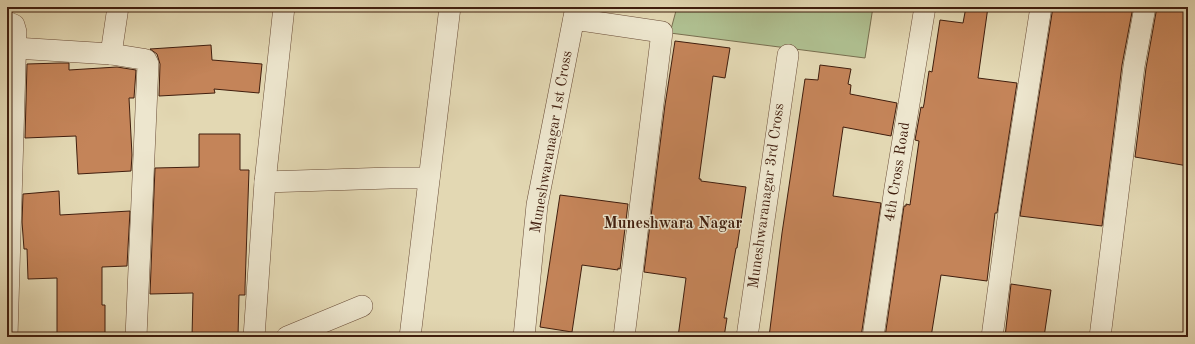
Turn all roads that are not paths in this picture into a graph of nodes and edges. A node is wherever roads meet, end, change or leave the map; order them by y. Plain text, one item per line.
1 (118, 7) edge
2 (284, 7) edge
3 (450, 7) edge
4 (925, 7) edge
5 (1041, 7) edge
6 (1145, 7) edge
7 (575, 13) edge
8 (7, 22) edge
9 (15, 48) junction
10 (111, 54) junction
11 (788, 55) dead end
12 (429, 178) junction
13 (265, 182) junction
14 (362, 306) dead end
15 (8, 337) edge
16 (136, 337) edge
17 (254, 337) edge
18 (287, 337) edge
19 (410, 337) edge
20 (524, 337) edge
21 (624, 337) edge
22 (747, 337) edge
23 (873, 337) edge
24 (992, 337) edge
25 (1100, 337) edge

1 - 10 street
2 - 13 street
3 - 12 street
4 - 23 street, 4th Cross Road
5 - 24 street
6 - 25 street
7 - 20 street, Muneshwaranagar 1st Cross
7 - 21 street
8 - 9 street
9 - 10 street
9 - 15 street
10 - 16 street
11 - 22 street, Muneshwaranagar 3rd Cross
12 - 13 street
12 - 19 street
13 - 17 street
14 - 18 street

